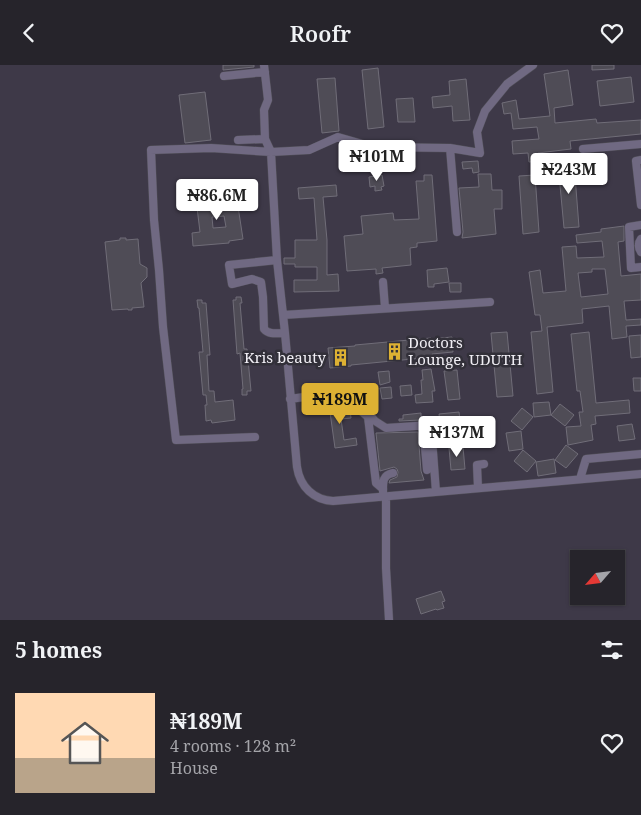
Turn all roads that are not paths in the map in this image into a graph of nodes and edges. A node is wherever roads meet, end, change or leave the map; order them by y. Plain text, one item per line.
1 (533, 65) edge
2 (265, 69) edge
3 (224, 76) dead end
4 (265, 139) junction
5 (238, 140) dead end
6 (641, 144) edge
7 (450, 148) junction
8 (583, 149) dead end
9 (271, 152) junction
10 (641, 160) edge
11 (641, 205) edge
12 (641, 225) edge
13 (457, 232) dead end
14 (641, 239) edge
15 (641, 252) edge
16 (277, 260) junction
17 (641, 267) edge
18 (383, 282) dead end
19 (490, 302) dead end
20 (385, 308) junction
21 (283, 315) junction
22 (285, 333) junction
23 (290, 399) junction
24 (366, 415) junction
25 (423, 425) junction
26 (255, 437) dead end
27 (641, 454) edge
28 (484, 464) dead end
29 (427, 470) dead end
30 (393, 473) dead end
31 (641, 474) edge
32 (580, 479) junction
33 (478, 488) junction
34 (436, 492) junction
35 (384, 494) junction
36 (388, 620) edge

1 - 7 street
2 - 3 street
2 - 4 street
4 - 5 street
4 - 9 street
6 - 8 street
7 - 9 street
7 - 13 street
9 - 16 street
9 - 26 street
10 - 11 street
12 - 17 street
14 - 15 street
16 - 21 street
16 - 22 street
18 - 20 street
19 - 20 street
20 - 21 street
21 - 22 street
22 - 23 street
23 - 24 street
23 - 35 street
24 - 25 street
24 - 35 street
25 - 29 street
25 - 34 street
27 - 32 street
28 - 33 street
30 - 35 street
31 - 32 street
32 - 33 street
33 - 34 street
34 - 35 street
35 - 36 street

